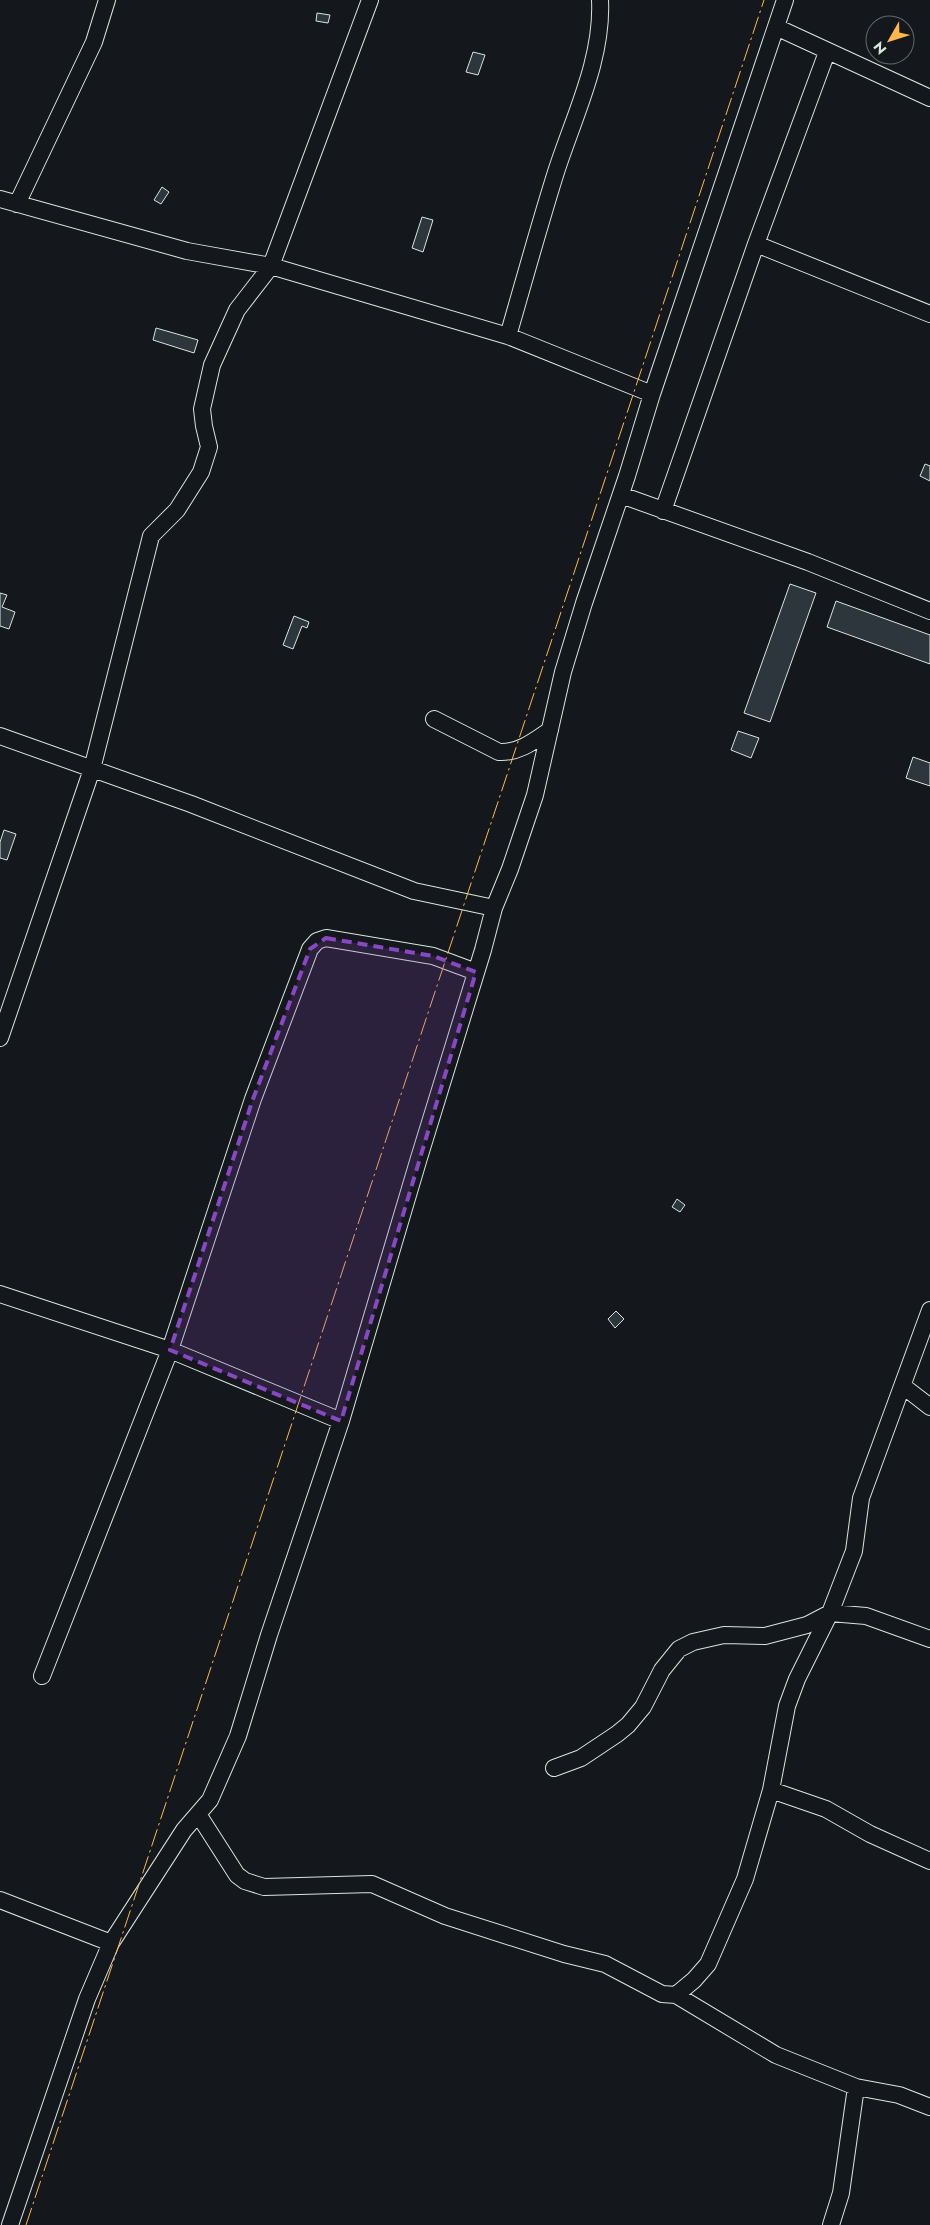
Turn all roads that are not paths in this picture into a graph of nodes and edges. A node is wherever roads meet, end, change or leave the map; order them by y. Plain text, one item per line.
1 (107, 0) edge
2 (370, 0) edge
3 (600, 0) edge
4 (785, 0) edge
5 (776, 27) junction
6 (827, 52) junction
7 (930, 98) edge
8 (0, 199) edge
9 (18, 204) junction
10 (756, 244) junction
11 (271, 266) junction
12 (930, 314) edge
13 (508, 336) junction
14 (652, 394) junction
15 (621, 495) junction
16 (663, 511) junction
17 (930, 611) edge
18 (434, 719) dead end
19 (550, 730) junction
20 (0, 736) edge
21 (92, 769) junction
22 (494, 908) junction
23 (476, 972) junction
24 (0, 1038) edge
25 (0, 1294) edge
26 (930, 1310) edge
27 (170, 1350) junction
28 (903, 1386) junction
29 (930, 1407) edge
30 (341, 1421) junction
31 (830, 1613) junction
32 (930, 1639) edge
33 (42, 1676) dead end
34 (554, 1768) dead end
35 (771, 1790) junction
36 (198, 1814) junction
37 (930, 1861) edge
38 (0, 1900) edge
39 (111, 1943) junction
40 (676, 1995) junction
41 (856, 2087) junction
42 (930, 2107) edge
43 (10, 2225) edge
44 (831, 2225) edge

1 - 9 street
2 - 11 street
3 - 13 street
4 - 5 street
5 - 6 street
5 - 14 street
6 - 7 street
6 - 10 street
8 - 9 street
9 - 11 street
10 - 12 street
10 - 16 street
11 - 13 street
11 - 21 street
13 - 14 street
14 - 15 street
15 - 16 street
15 - 19 street
16 - 17 street
18 - 19 street
19 - 22 street
20 - 21 street
21 - 22 street
21 - 24 street
22 - 23 street
23 - 27 street
23 - 30 street
25 - 27 street
26 - 28 street
27 - 30 street
27 - 33 street
28 - 29 street
28 - 31 street
30 - 36 street
31 - 32 street
31 - 34 street
31 - 35 street
35 - 37 street
35 - 40 street
36 - 39 street
36 - 40 street
38 - 39 street
39 - 43 street
40 - 41 street
41 - 42 street
41 - 44 street

